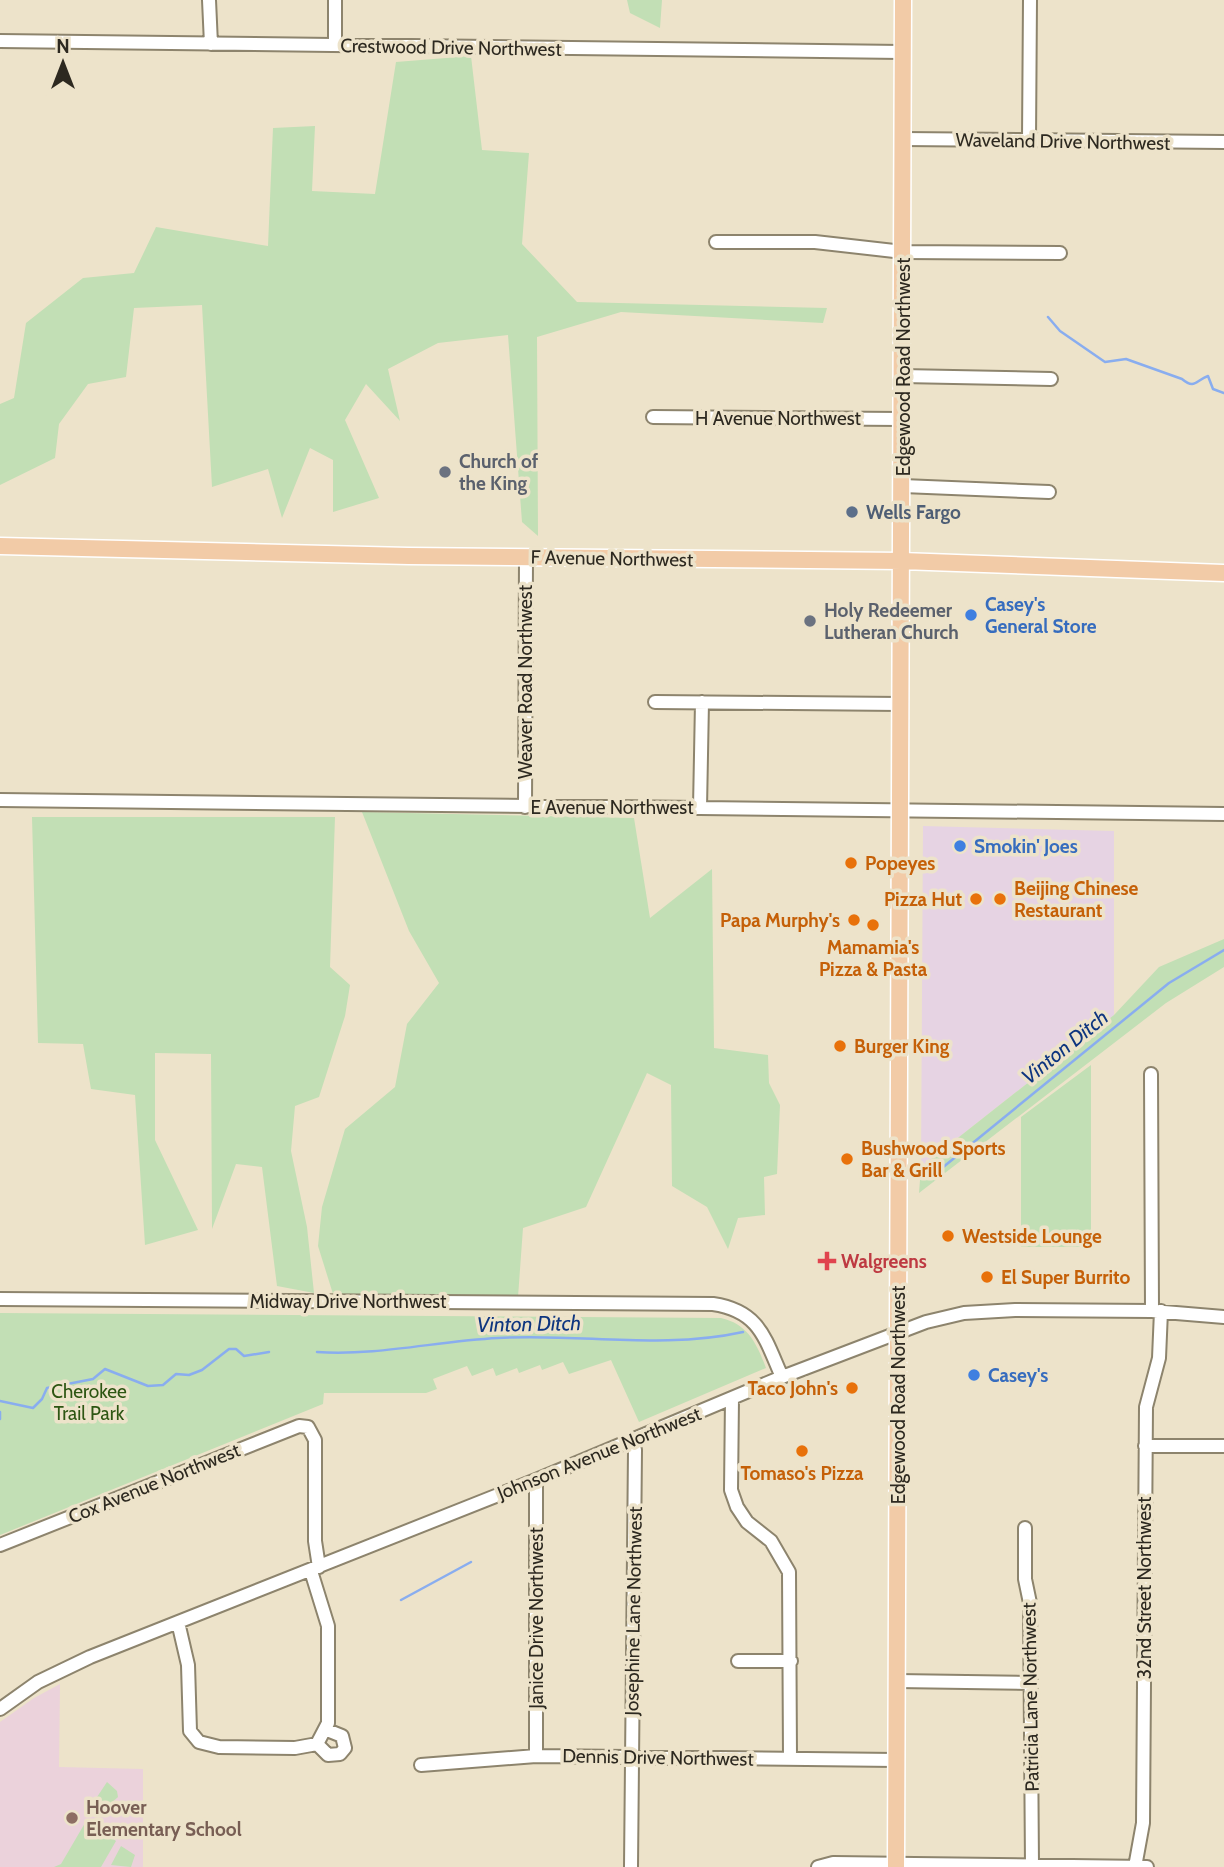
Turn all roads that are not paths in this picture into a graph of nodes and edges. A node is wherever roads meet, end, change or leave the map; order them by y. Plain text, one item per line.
1 (209, 0) edge
2 (335, 0) edge
3 (902, 0) edge
4 (1030, 0) edge
5 (0, 41) edge
6 (211, 44) junction
7 (334, 45) junction
8 (902, 52) junction
9 (902, 139) junction
10 (1028, 139) junction
11 (1224, 142) edge
12 (716, 242) dead end
13 (903, 252) junction
14 (1060, 253) dead end
15 (902, 376) junction
16 (1051, 379) dead end
17 (653, 417) dead end
18 (902, 419) junction
19 (903, 486) junction
20 (1049, 492) dead end
21 (0, 545) edge
22 (526, 557) junction
23 (902, 561) junction
24 (1224, 573) edge
25 (655, 702) dead end
26 (702, 702) junction
27 (901, 704) junction
28 (0, 800) edge
29 (525, 807) junction
30 (700, 808) junction
31 (900, 810) junction
32 (1224, 814) edge
33 (1151, 1074) dead end
34 (0, 1299) edge
35 (1157, 1311) junction
36 (1224, 1317) edge
37 (898, 1333) junction
38 (782, 1377) junction
39 (732, 1398) junction
40 (632, 1439) junction
41 (1145, 1446) junction
42 (1224, 1446) edge
43 (536, 1480) junction
44 (1025, 1528) dead end
45 (0, 1545) edge
46 (315, 1569) junction
47 (178, 1622) junction
48 (738, 1661) dead end
49 (791, 1661) junction
50 (897, 1681) junction
51 (1030, 1683) junction
52 (2, 1703) edge
53 (327, 1730) junction
54 (317, 1744) junction
55 (536, 1756) junction
56 (632, 1757) junction
57 (790, 1758) junction
58 (896, 1760) junction
59 (421, 1765) dead end
60 (896, 1865) edge
61 (1032, 1865) edge
62 (631, 1867) edge
63 (818, 1867) edge
64 (1135, 1867) edge
65 (1147, 1867) edge

1 - 6 street
2 - 7 street
3 - 8 main road, Edgewood Road Northwest
4 - 10 street
5 - 6 street, Crestwood Drive Northwest
6 - 7 street, Crestwood Drive Northwest
7 - 8 street, Crestwood Drive Northwest
8 - 9 main road, Edgewood Road Northwest
9 - 10 street, Waveland Drive Northwest
9 - 13 main road, Edgewood Road Northwest
10 - 11 street, Waveland Drive Northwest
12 - 13 street
13 - 14 street
13 - 15 main road, Edgewood Road Northwest
15 - 16 street
15 - 18 main road, Edgewood Road Northwest
17 - 18 street, H Avenue Northwest
18 - 19 main road, Edgewood Road Northwest
19 - 20 street
19 - 23 main road, Edgewood Road Northwest
21 - 22 main road, F Avenue Northwest
22 - 23 main road, F Avenue Northwest
22 - 29 street, Weaver Road Northwest
23 - 24 main road, F Avenue Northwest
23 - 27 main road, Edgewood Road Northwest
25 - 26 street
26 - 27 street
26 - 30 street
27 - 31 main road, Edgewood Road Northwest
28 - 29 street, E Avenue Northwest
29 - 30 street, E Avenue Northwest
30 - 31 street, E Avenue Northwest
31 - 32 street, E Avenue Northwest
31 - 37 main road, Edgewood Road Northwest
33 - 35 street, 32nd Street Northwest
34 - 38 street, Midway Drive Northwest
35 - 36 street, Johnson Avenue Northwest
35 - 37 street, Johnson Avenue Northwest
35 - 41 street, 32nd Street Northwest
37 - 38 street, Johnson Avenue Northwest
37 - 50 main road, Edgewood Road Northwest
38 - 39 street, Johnson Avenue Northwest
39 - 40 street, Johnson Avenue Northwest
39 - 49 street
40 - 43 street, Johnson Avenue Northwest
40 - 56 street, Josephine Lane Northwest
41 - 42 street
41 - 64 street, 32nd Street Northwest
43 - 46 street, Johnson Avenue Northwest
43 - 55 street, Janice Drive Northwest
44 - 51 street, Patricia Lane Northwest
45 - 46 street, Cox Avenue Northwest
46 - 47 street, Johnson Avenue Northwest
46 - 53 street
47 - 52 street, Johnson Avenue Northwest
47 - 54 street
48 - 49 street
49 - 57 street
50 - 51 street
50 - 58 main road, Edgewood Road Northwest
51 - 61 street, Patricia Lane Northwest
53 - 54 street
53 - 54 street
55 - 56 street, Dennis Drive Northwest
55 - 59 street, Dennis Drive Northwest
56 - 57 street, Dennis Drive Northwest
56 - 62 street, Josephine Lane Northwest
57 - 58 street, Dennis Drive Northwest
58 - 60 main road, Edgewood Road Northwest
60 - 61 street
60 - 63 street
61 - 64 street
64 - 65 street

